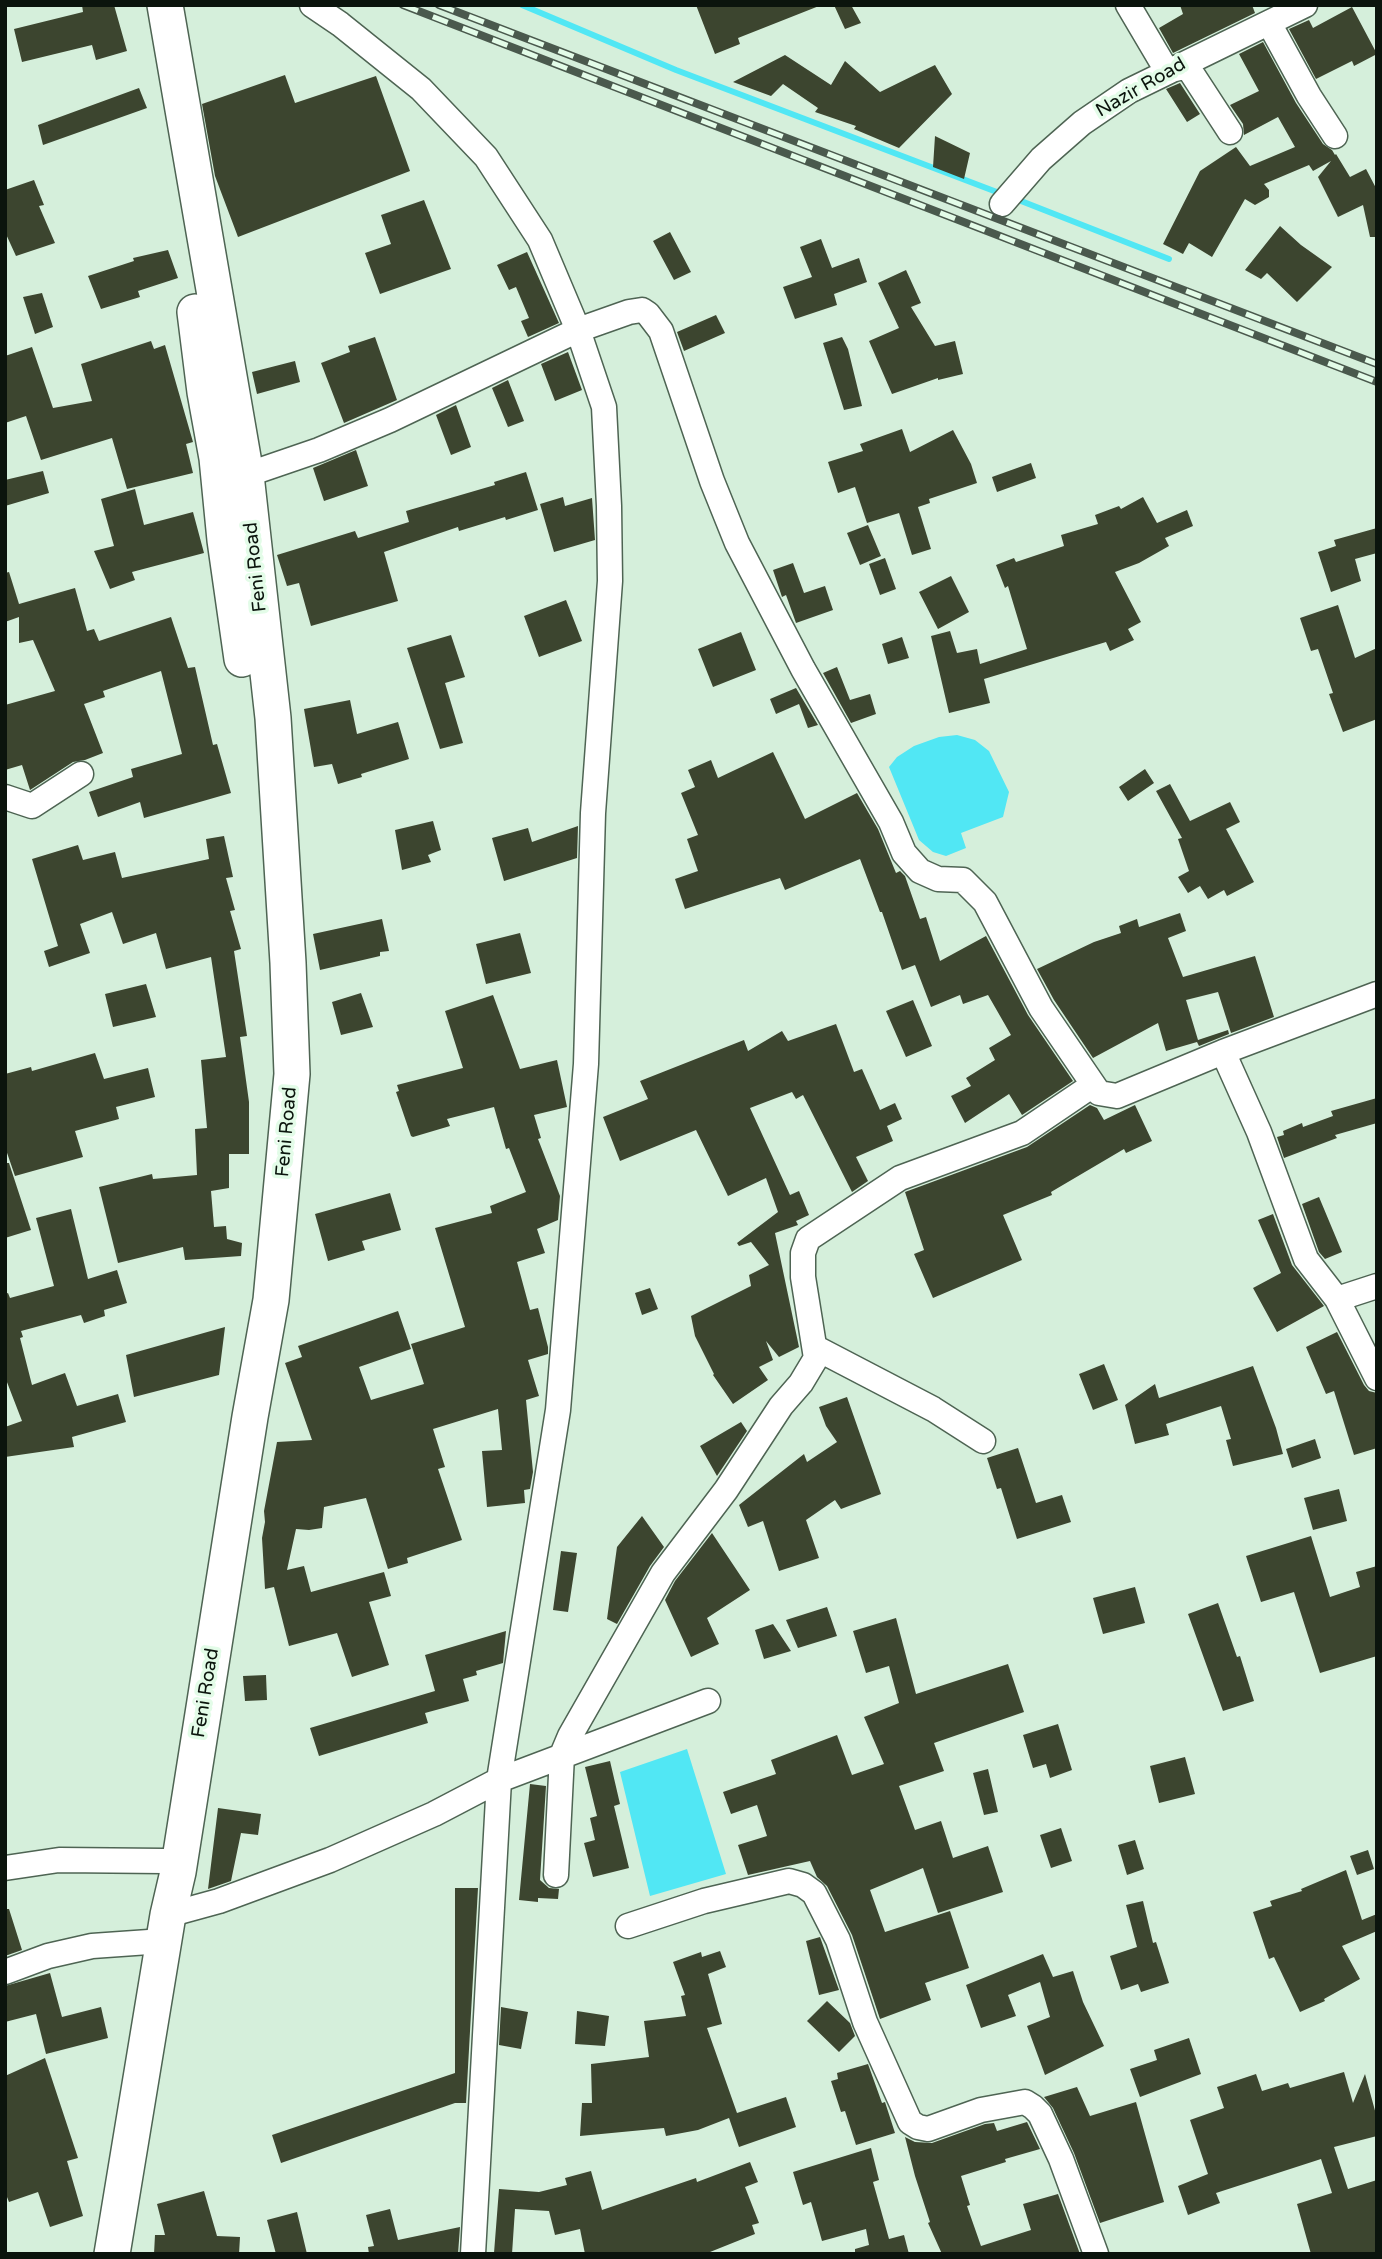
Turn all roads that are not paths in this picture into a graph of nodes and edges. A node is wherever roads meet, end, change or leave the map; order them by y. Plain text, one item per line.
1 (146, 5) edge
2 (165, 5) edge
3 (312, 5) edge
4 (1128, 5) edge
5 (1305, 5) edge
6 (1269, 17) edge
7 (1167, 71) junction
8 (1230, 132) dead end
9 (1335, 136) dead end
10 (1002, 204) dead end
11 (579, 330) junction
12 (246, 475) junction
13 (81, 774) dead end
14 (5, 797) edge
15 (1377, 994) edge
16 (1223, 1052) junction
17 (1093, 1086) junction
18 (1377, 1286) edge
19 (1337, 1299) junction
20 (816, 1348) junction
21 (1377, 1378) edge
22 (983, 1441) dead end
23 (708, 1701) dead end
24 (562, 1755) junction
25 (499, 1780) junction
26 (164, 1861) junction
27 (5, 1868) edge
28 (556, 1875) dead end
29 (628, 1926) dead end
30 (159, 1929) junction
31 (5, 1972) edge
32 (96, 2254) edge
33 (112, 2254) edge
34 (473, 2254) edge
35 (1096, 2254) edge

1 - 26 main road
2 - 12 main road, Feni Road
3 - 11 street
4 - 7 street
5 - 6 street, Nazir Road
6 - 7 street, Nazir Road
6 - 9 street
7 - 8 street
7 - 10 street, Nazir Road
11 - 12 street
11 - 17 street
11 - 25 street
12 - 30 main road, Feni Road
13 - 14 street
15 - 16 street
16 - 17 street
16 - 19 street
17 - 20 street
18 - 19 street
19 - 21 street
20 - 22 street
20 - 24 street
23 - 24 street
24 - 25 street
24 - 28 street
25 - 30 street
25 - 34 street
26 - 27 street
26 - 30 main road
29 - 35 street
30 - 31 street
30 - 32 main road
30 - 33 main road, Feni Road

